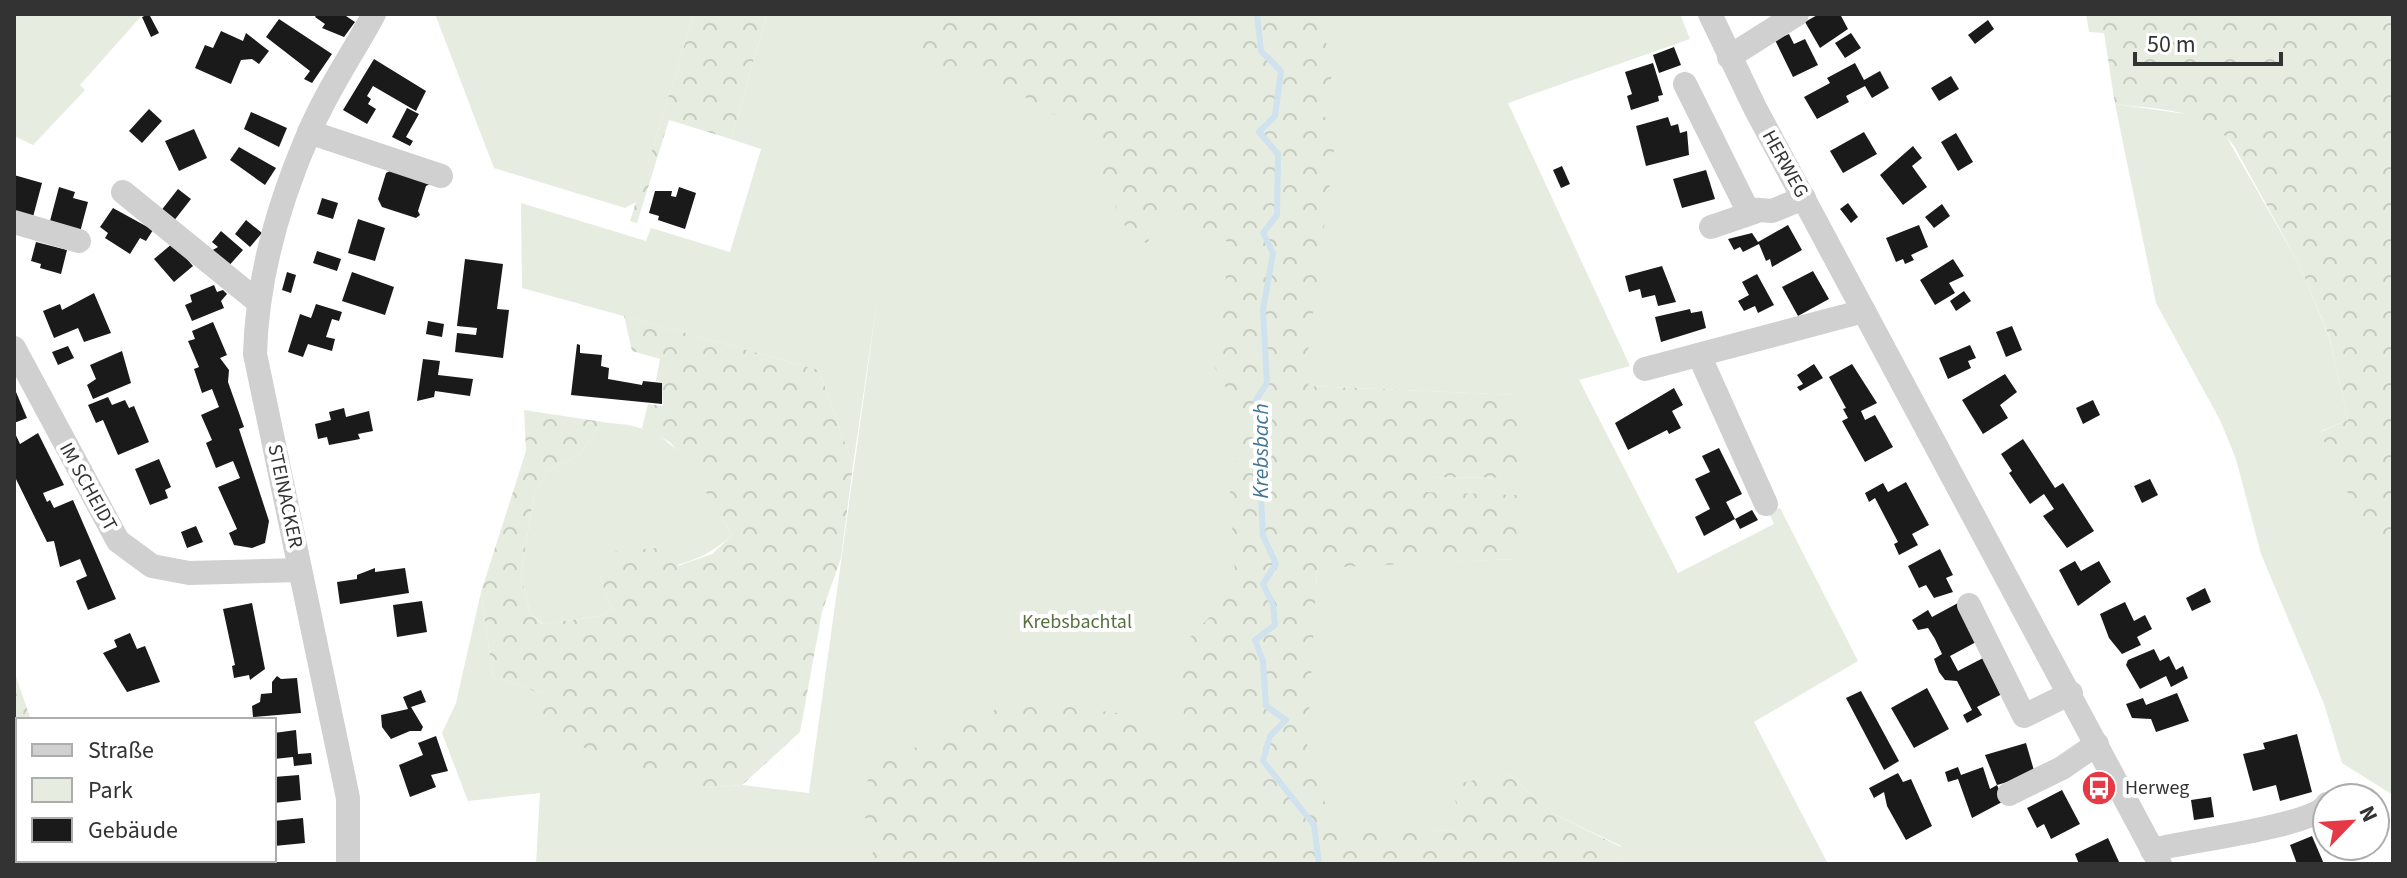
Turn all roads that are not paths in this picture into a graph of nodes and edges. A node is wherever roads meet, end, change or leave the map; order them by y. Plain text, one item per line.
1 (374, 14) edge
2 (1710, 14) edge
3 (1797, 14) edge
4 (1729, 57) junction
5 (1685, 84) dead end
6 (309, 132) junction
7 (441, 176) dead end
8 (123, 192) dead end
9 (1804, 198) junction
10 (1755, 212) junction
11 (14, 222) edge
12 (1711, 227) dead end
13 (79, 241) dead end
14 (257, 301) junction
15 (1864, 311) junction
16 (14, 348) edge
17 (1699, 355) junction
18 (1645, 369) dead end
19 (1766, 504) dead end
20 (300, 570) junction
21 (1969, 605) dead end
22 (2071, 693) junction
23 (2097, 744) junction
24 (2009, 794) dead end
25 (2311, 815) edge
26 (2156, 857) edge
27 (348, 864) edge

1 - 6 street, STEINACKER
2 - 4 street, HERWEG
3 - 4 street
4 - 9 street, HERWEG
5 - 10 street
6 - 7 street
6 - 14 street, STEINACKER
8 - 14 street
9 - 10 street
9 - 15 street, HERWEG
10 - 12 street
11 - 13 street
14 - 20 street, STEINACKER
15 - 17 street
15 - 22 street, HERWEG
16 - 20 street, IM SCHEIDT
17 - 18 street
17 - 19 street
20 - 27 street, STEINACKER
21 - 22 street
22 - 23 street, HERWEG
23 - 24 street
23 - 26 street, HERWEG
25 - 26 street, HERWEG

